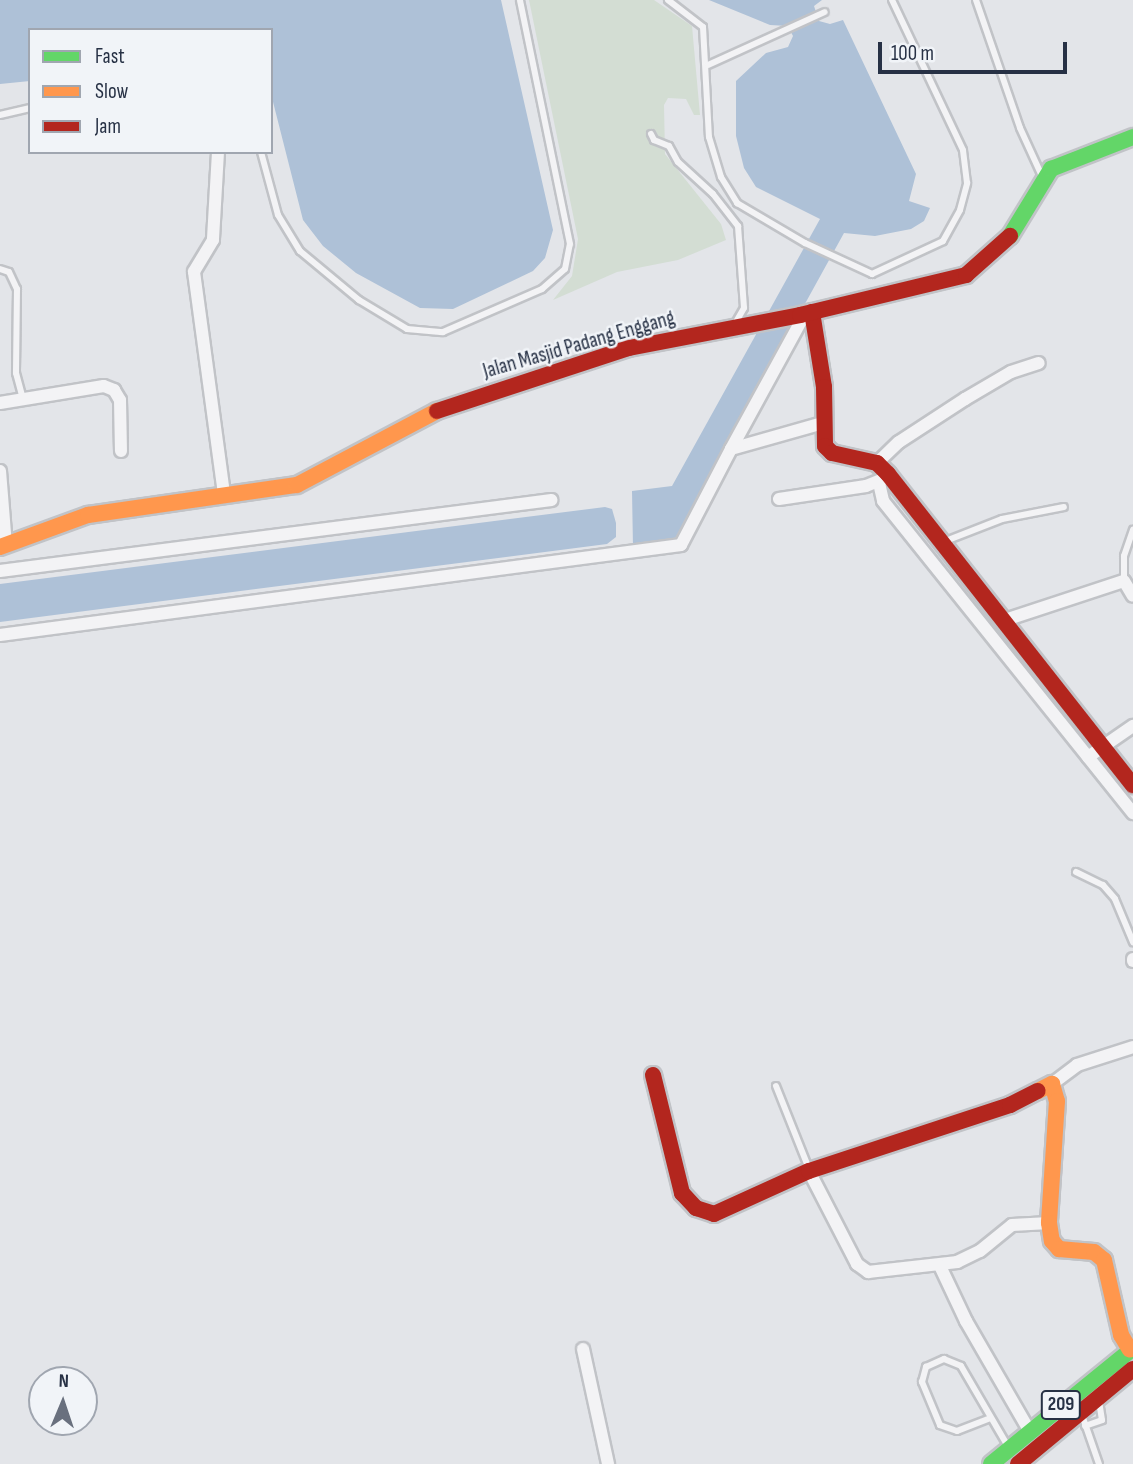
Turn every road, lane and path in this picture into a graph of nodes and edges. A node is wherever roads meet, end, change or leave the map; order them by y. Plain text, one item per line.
1 (520, 0) edge
2 (668, 0) edge
3 (892, 0) edge
4 (976, 0) edge
5 (825, 12) dead end
6 (708, 65) junction
7 (28, 108) edge
8 (0, 115) edge
9 (651, 134) dead end
10 (1133, 137) edge
11 (218, 154) edge
12 (261, 154) edge
13 (1042, 177) junction
14 (0, 270) edge
15 (806, 314) junction
16 (731, 329) junction
17 (1039, 363) dead end
18 (23, 400) junction
19 (0, 403) edge
20 (823, 423) junction
21 (731, 449) junction
22 (121, 451) dead end
23 (0, 471) edge
24 (882, 474) junction
25 (224, 495) junction
26 (779, 499) dead end
27 (551, 500) dead end
28 (1064, 507) dead end
29 (1133, 530) edge
30 (941, 543) junction
31 (3, 546) edge
32 (0, 571) edge
33 (1124, 581) junction
34 (1133, 596) edge
35 (1002, 621) junction
36 (0, 635) edge
37 (1133, 726) edge
38 (1103, 747) junction
39 (1088, 757) junction
40 (1133, 785) edge
41 (1133, 813) edge
42 (1076, 872) dead end
43 (1133, 942) edge
44 (1133, 1047) edge
45 (653, 1075) dead end
46 (1052, 1084) junction
47 (776, 1086) dead end
48 (809, 1171) junction
49 (1049, 1223) junction
50 (940, 1266) junction
51 (583, 1349) dead end
52 (1132, 1349) edge
53 (1133, 1369) edge
54 (988, 1419) junction
55 (1083, 1420) junction
56 (1029, 1430) junction
57 (1009, 1448) junction
58 (608, 1464) edge
59 (991, 1464) edge
60 (1018, 1464) edge
61 (1099, 1464) edge

1 - 12 lane
2 - 6 lane
3 - 6 lane
4 - 13 lane
5 - 6 lane
7 - 8 lane
9 - 16 lane
10 - 13 street
11 - 25 street
13 - 15 street, Jalan Masjid Padang Enggang
14 - 18 lane
15 - 16 street, Jalan Masjid Padang Enggang
15 - 20 street
15 - 21 street
16 - 25 street, Jalan Masjid Padang Enggang
17 - 24 street
18 - 19 street
18 - 22 street
20 - 21 street
20 - 24 street
21 - 36 street
23 - 31 street
24 - 26 street
24 - 30 street
24 - 39 street
25 - 31 street, Jalan Masjid Padang Enggang
27 - 32 street
28 - 30 lane
29 - 33 lane
30 - 35 street
33 - 34 street
33 - 35 street
35 - 38 street
37 - 38 street
38 - 39 street
38 - 40 street
39 - 41 street
42 - 43 lane
44 - 46 street
45 - 48 street
46 - 48 street
46 - 49 street
47 - 48 lane
48 - 50 street
49 - 50 street
49 - 52 street
50 - 56 street
51 - 58 street
52 - 56 street, 209
53 - 55 street, 209
54 - 54 lane
54 - 57 lane
55 - 60 street, 209
55 - 61 lane
56 - 57 street, 209
57 - 59 street, 209

